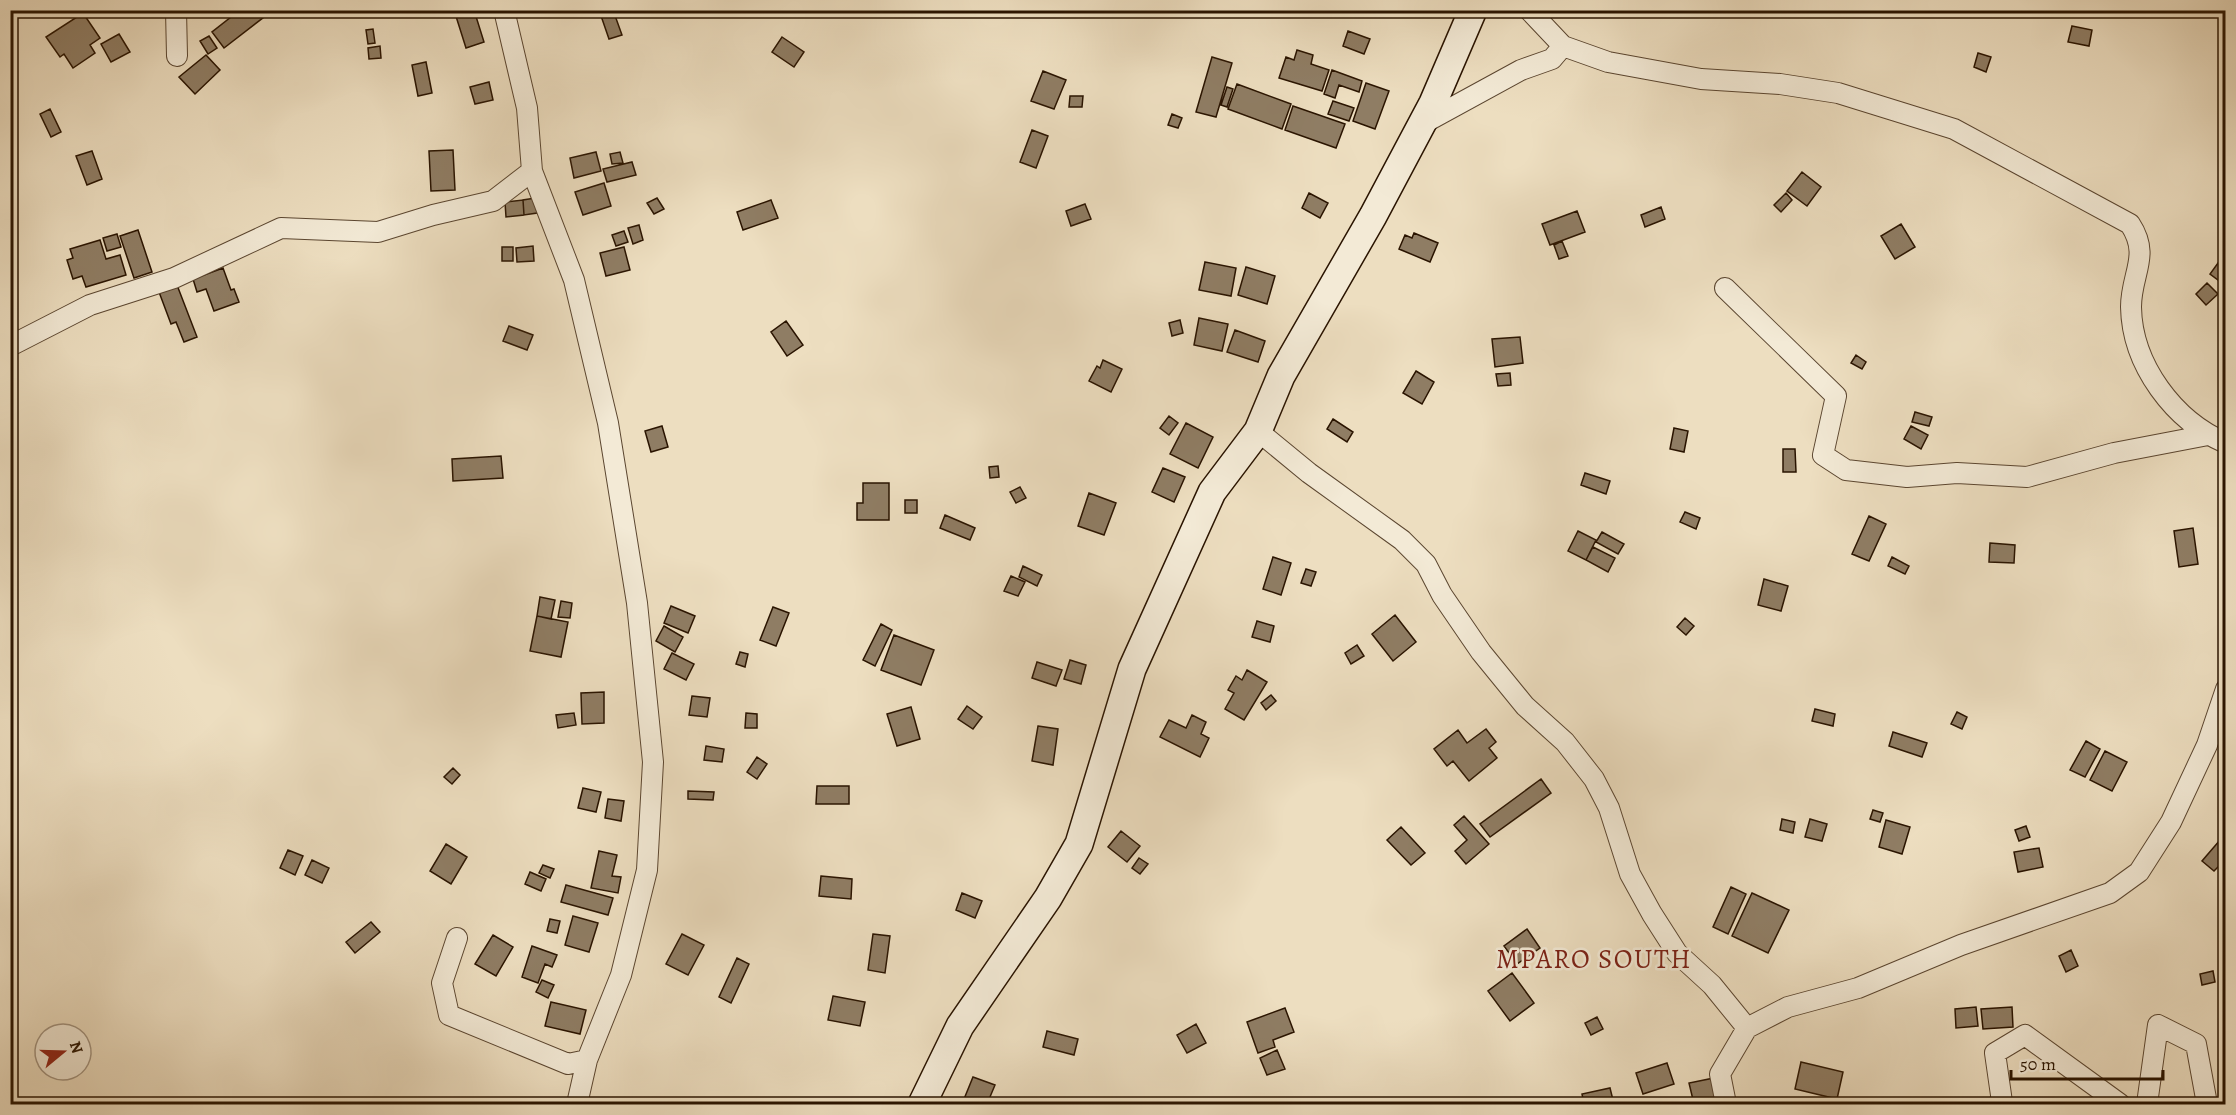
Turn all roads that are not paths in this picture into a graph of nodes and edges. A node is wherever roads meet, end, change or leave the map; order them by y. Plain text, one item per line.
1 (176, 10) edge
2 (504, 10) edge
3 (1473, 10) edge
4 (1529, 10) edge
5 (1563, 46) junction
6 (177, 56) dead end
7 (1422, 124) junction
8 (532, 171) junction
9 (1725, 288) dead end
10 (10, 346) edge
11 (1258, 431) junction
12 (2217, 439) edge
13 (2226, 689) edge
14 (457, 938) dead end
15 (1747, 1028) junction
16 (587, 1060) junction
17 (577, 1104) edge
18 (922, 1104) edge
19 (1725, 1104) edge
20 (1998, 1104) edge
21 (2120, 1104) edge
22 (2147, 1104) edge
23 (2207, 1104) edge

1 - 6 street
2 - 8 street
3 - 7 street
4 - 5 street
5 - 7 street
5 - 12 street
7 - 11 street
8 - 10 street
8 - 16 street
9 - 12 street
11 - 15 street
11 - 18 street
13 - 15 street
14 - 16 street
15 - 19 street
16 - 17 street
20 - 21 street
22 - 23 street

